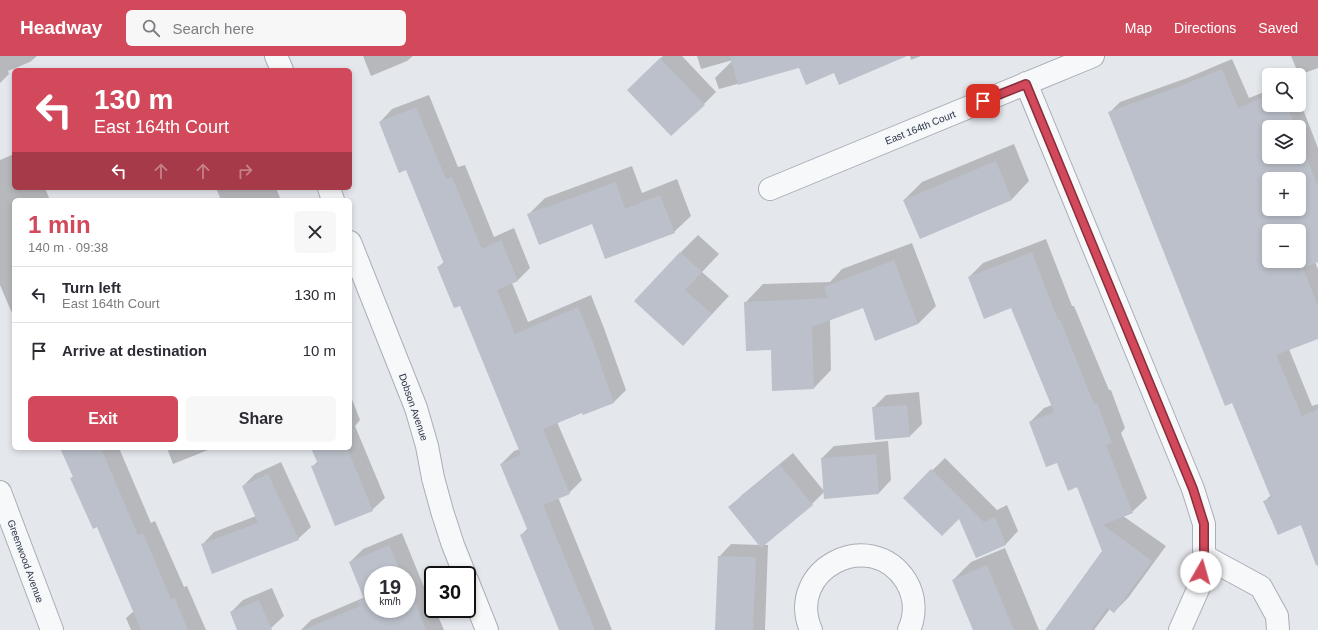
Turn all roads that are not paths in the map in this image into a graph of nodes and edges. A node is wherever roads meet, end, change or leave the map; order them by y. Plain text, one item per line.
1 (276, 56) edge
2 (1093, 56) edge
3 (281, 68) edge
4 (1026, 84) junction
5 (770, 189) dead end
6 (352, 247) edge
7 (0, 492) edge
8 (1204, 556) junction
9 (462, 566) edge
10 (476, 601) edge
11 (1183, 623) edge
12 (52, 630) edge
13 (488, 630) edge
14 (811, 630) edge
15 (910, 630) edge
16 (1278, 630) edge

1 - 3 street
2 - 4 street, East 164th Court
4 - 5 street, East 164th Court
4 - 8 street
6 - 9 street, Dobson Avenue
7 - 12 street, Greenwood Avenue
8 - 11 street
8 - 16 street
10 - 13 street
14 - 15 street

